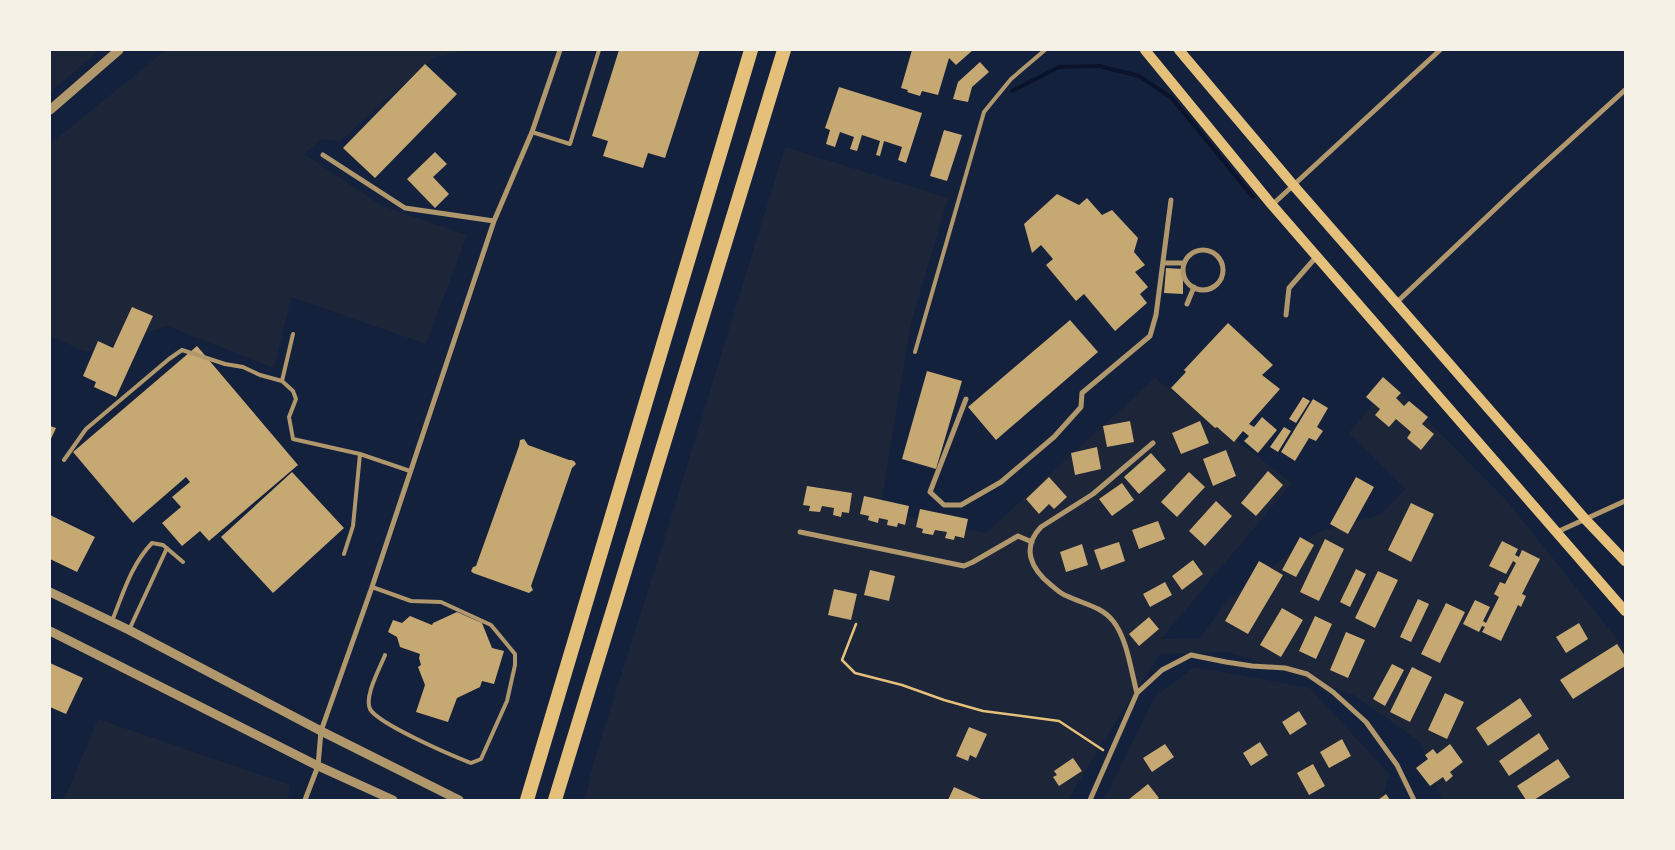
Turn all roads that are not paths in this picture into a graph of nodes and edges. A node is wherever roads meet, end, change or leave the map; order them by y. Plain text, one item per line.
1 (119, 50) edge
2 (560, 50) edge
3 (599, 50) edge
4 (751, 50) edge
5 (784, 50) edge
6 (1045, 50) edge
7 (1145, 50) edge
8 (1180, 50) edge
9 (1440, 50) edge
10 (1625, 90) edge
11 (50, 110) edge
12 (532, 132) junction
13 (323, 154) dead end
14 (1294, 186) junction
15 (1171, 200) dead end
16 (1272, 205) junction
17 (494, 221) junction
18 (1317, 256) junction
19 (1163, 263) junction
20 (1184, 263) junction
21 (1194, 287) junction
22 (1396, 303) junction
23 (1187, 304) dead end
24 (1286, 315) dead end
25 (293, 334) dead end
26 (915, 352) dead end
27 (282, 381) junction
28 (966, 399) dead end
29 (1153, 443) dead end
30 (360, 454) junction
31 (64, 460) dead end
32 (410, 471) junction
33 (1625, 501) edge
34 (1586, 519) junction
35 (800, 532) dead end
36 (1557, 532) junction
37 (1032, 542) junction
38 (167, 548) junction
39 (344, 554) dead end
40 (1625, 561) edge
41 (183, 562) dead end
42 (372, 587) junction
43 (50, 592) edge
44 (1625, 611) edge
45 (112, 622) junction
46 (129, 630) junction
47 (50, 631) edge
48 (385, 655) dead end
49 (1137, 693) junction
50 (321, 731) junction
51 (318, 766) junction
52 (305, 800) edge
53 (393, 800) edge
54 (459, 800) edge
55 (526, 800) edge
56 (555, 800) edge
57 (1090, 800) edge
58 (1414, 800) edge

1 - 11 street
2 - 12 street
3 - 12 lane
4 - 55 highway
5 - 56 highway
6 - 26 lane
7 - 16 main road
8 - 14 main road
9 - 14 street
10 - 22 street
12 - 17 street
13 - 17 street
14 - 16 street
14 - 22 main road
15 - 19 street
16 - 18 main road
17 - 32 street
18 - 24 street
18 - 36 main road
19 - 20 street
19 - 28 street
20 - 21 street
20 - 21 street
21 - 23 street
22 - 34 main road
25 - 27 lane
27 - 30 lane
27 - 31 lane
29 - 37 street
30 - 32 lane
30 - 39 lane
32 - 42 street
33 - 34 street
34 - 36 street
34 - 40 main road
35 - 37 street
36 - 44 main road
37 - 49 street
38 - 41 lane
38 - 45 lane
38 - 46 lane
42 - 48 lane
42 - 50 street
43 - 45 street
45 - 46 street
46 - 50 street
47 - 51 street
49 - 57 street
49 - 58 street
50 - 51 street
50 - 54 street
51 - 52 street
51 - 53 street

